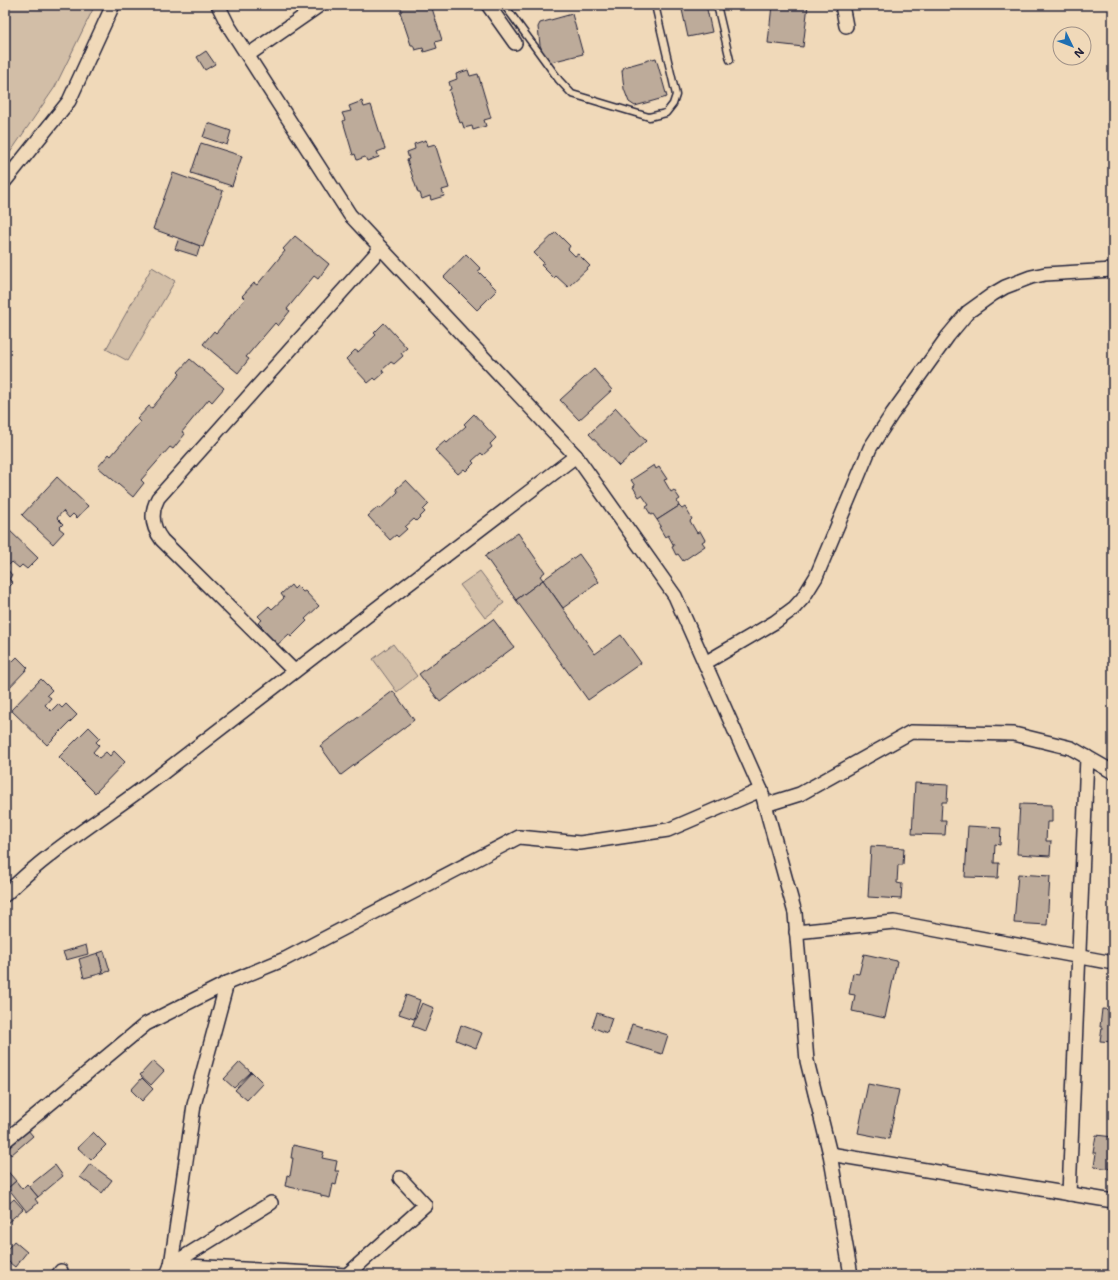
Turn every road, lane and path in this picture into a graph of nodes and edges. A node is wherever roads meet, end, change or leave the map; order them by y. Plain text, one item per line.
1 (113, 5) edge
2 (218, 5) edge
3 (320, 5) edge
4 (655, 5) edge
5 (717, 5) edge
6 (842, 5) edge
7 (498, 7) edge
8 (846, 26) dead end
9 (515, 43) dead end
10 (248, 55) junction
11 (730, 60) dead end
12 (5, 181) edge
13 (381, 248) junction
14 (1113, 270) edge
15 (576, 456) junction
16 (705, 662) junction
17 (294, 671) junction
18 (1087, 757) junction
19 (1113, 772) edge
20 (761, 790) junction
21 (766, 805) junction
22 (5, 895) edge
23 (796, 932) junction
24 (1079, 957) junction
25 (1113, 963) edge
26 (227, 983) junction
27 (5, 1141) edge
28 (830, 1154) junction
29 (400, 1178) dead end
30 (1069, 1194) junction
31 (1113, 1201) edge
32 (272, 1203) dead end
33 (169, 1270) edge
34 (851, 1275) edge

1 - 12 street
2 - 10 street
3 - 10 street
4 - 7 lane
5 - 11 lane
6 - 8 street
7 - 9 street
10 - 13 street
13 - 15 street
13 - 17 street
14 - 16 street
15 - 16 street
15 - 17 street
16 - 20 street
17 - 22 street
18 - 19 street
18 - 21 street
18 - 24 street
20 - 21 street
20 - 26 street
21 - 23 street
23 - 24 street
23 - 28 street
24 - 25 street
24 - 30 street
26 - 27 street
26 - 33 street
28 - 30 street
28 - 34 street
29 - 33 street
30 - 31 street
32 - 33 street

